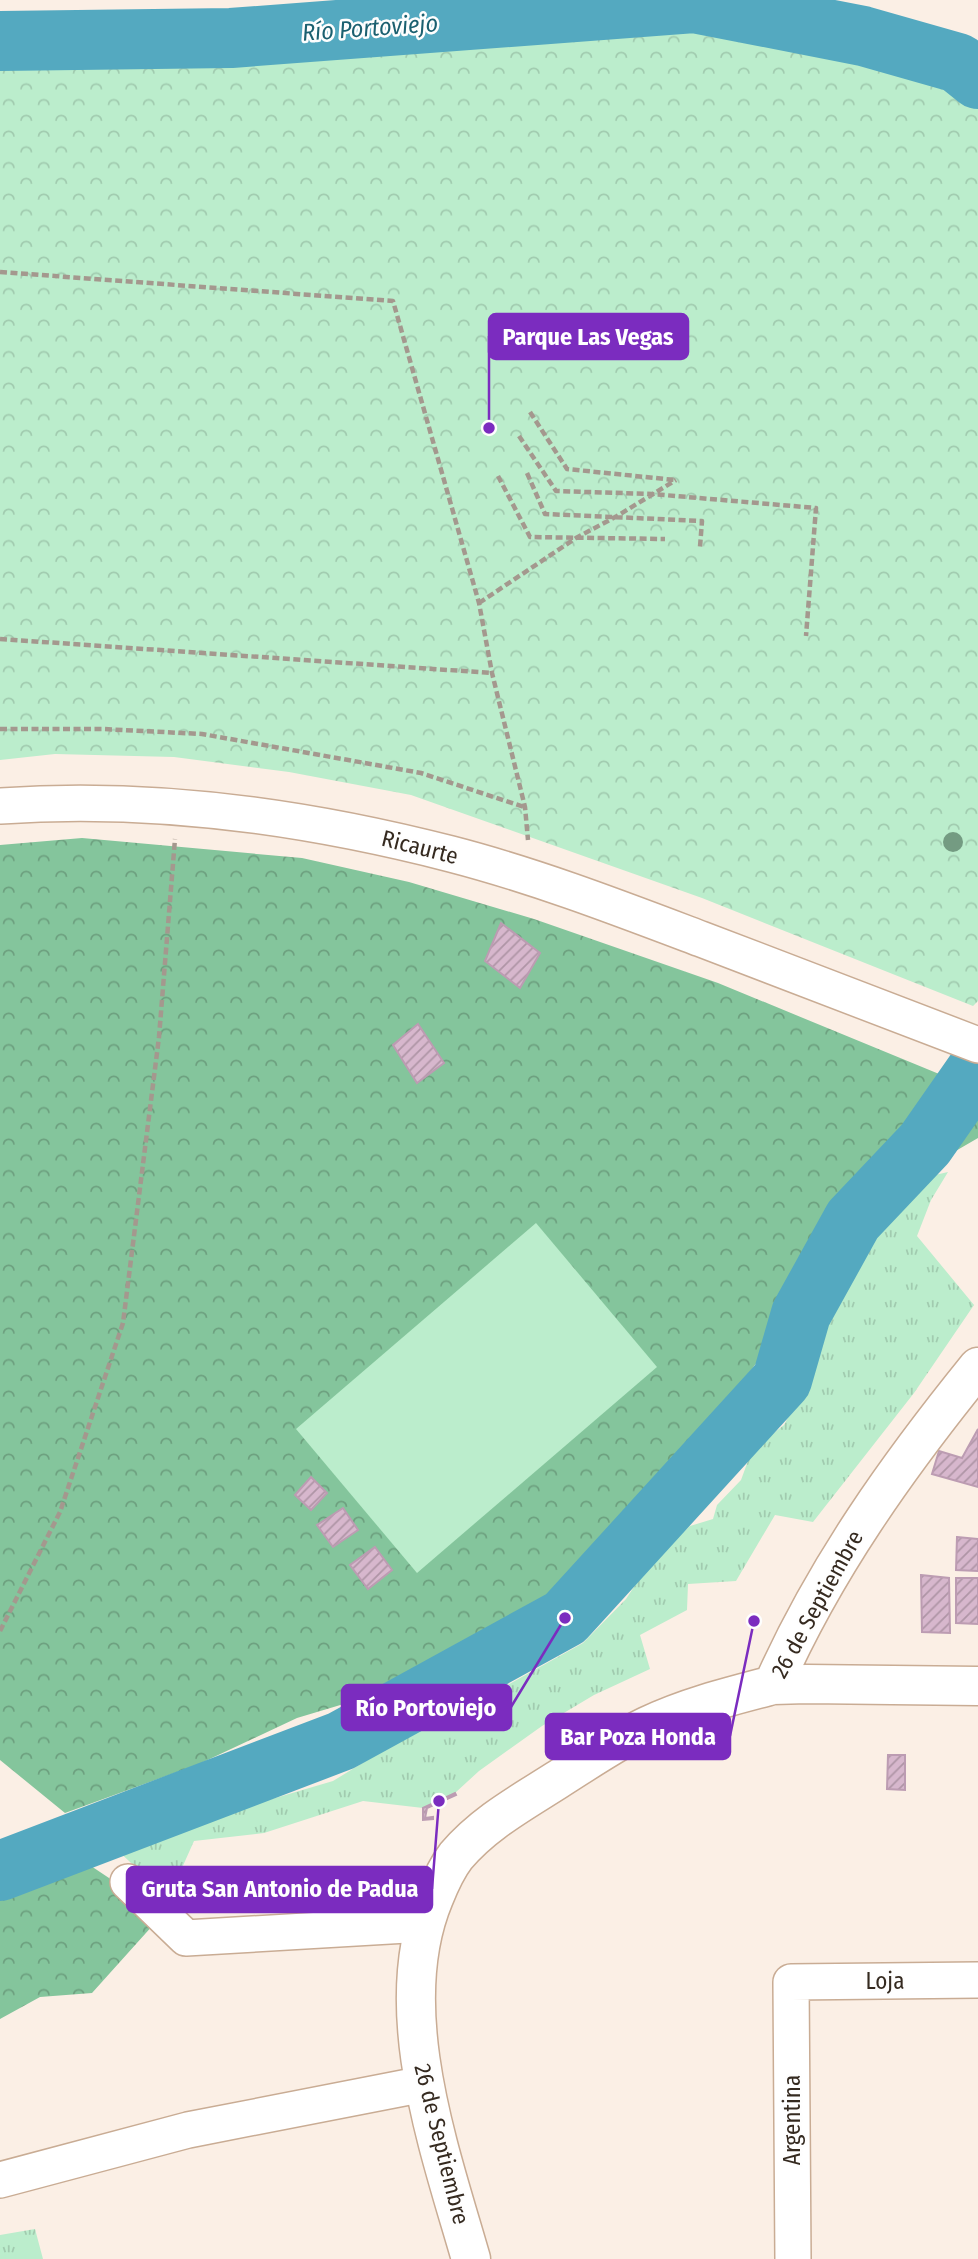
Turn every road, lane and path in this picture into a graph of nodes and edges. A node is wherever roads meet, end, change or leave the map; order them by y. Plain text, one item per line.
1 (0, 272) edge
2 (530, 412) dead end
3 (519, 436) dead end
4 (527, 473) dead end
5 (498, 476) dead end
6 (652, 494) junction
7 (617, 516) junction
8 (576, 538) junction
9 (665, 539) dead end
10 (700, 547) dead end
11 (478, 603) junction
12 (806, 636) dead end
13 (0, 639) edge
14 (492, 673) junction
15 (0, 729) edge
16 (0, 806) edge
17 (178, 806) junction
18 (525, 807) junction
19 (532, 878) junction
20 (978, 1045) edge
21 (978, 1367) edge
22 (0, 1631) edge
23 (773, 1685) junction
24 (978, 1686) edge
25 (128, 1882) dead end
26 (424, 1924) junction
27 (978, 1980) edge
28 (791, 1982) joint
29 (424, 2084) junction
30 (0, 2180) edge
31 (471, 2259) edge
32 (793, 2259) edge

1 - 11 path
2 - 6 path
3 - 6 path
4 - 7 path
5 - 8 path
6 - 7 path
6 - 12 path
7 - 8 path
7 - 10 path
8 - 9 path
8 - 11 path
11 - 14 path
13 - 14 path
14 - 18 path
15 - 18 path
16 - 17 street, Ricaurte
17 - 19 street, Ricaurte
17 - 22 path
18 - 19 path
19 - 20 street, Ricaurte
21 - 23 street, 26 de Septiembre
23 - 24 street
23 - 26 street, 26 de Septiembre
25 - 26 street
26 - 29 street, 26 de Septiembre
27 - 28 street, Loja
28 - 32 street, Argentina
29 - 30 street
29 - 31 street, 26 de Septiembre

